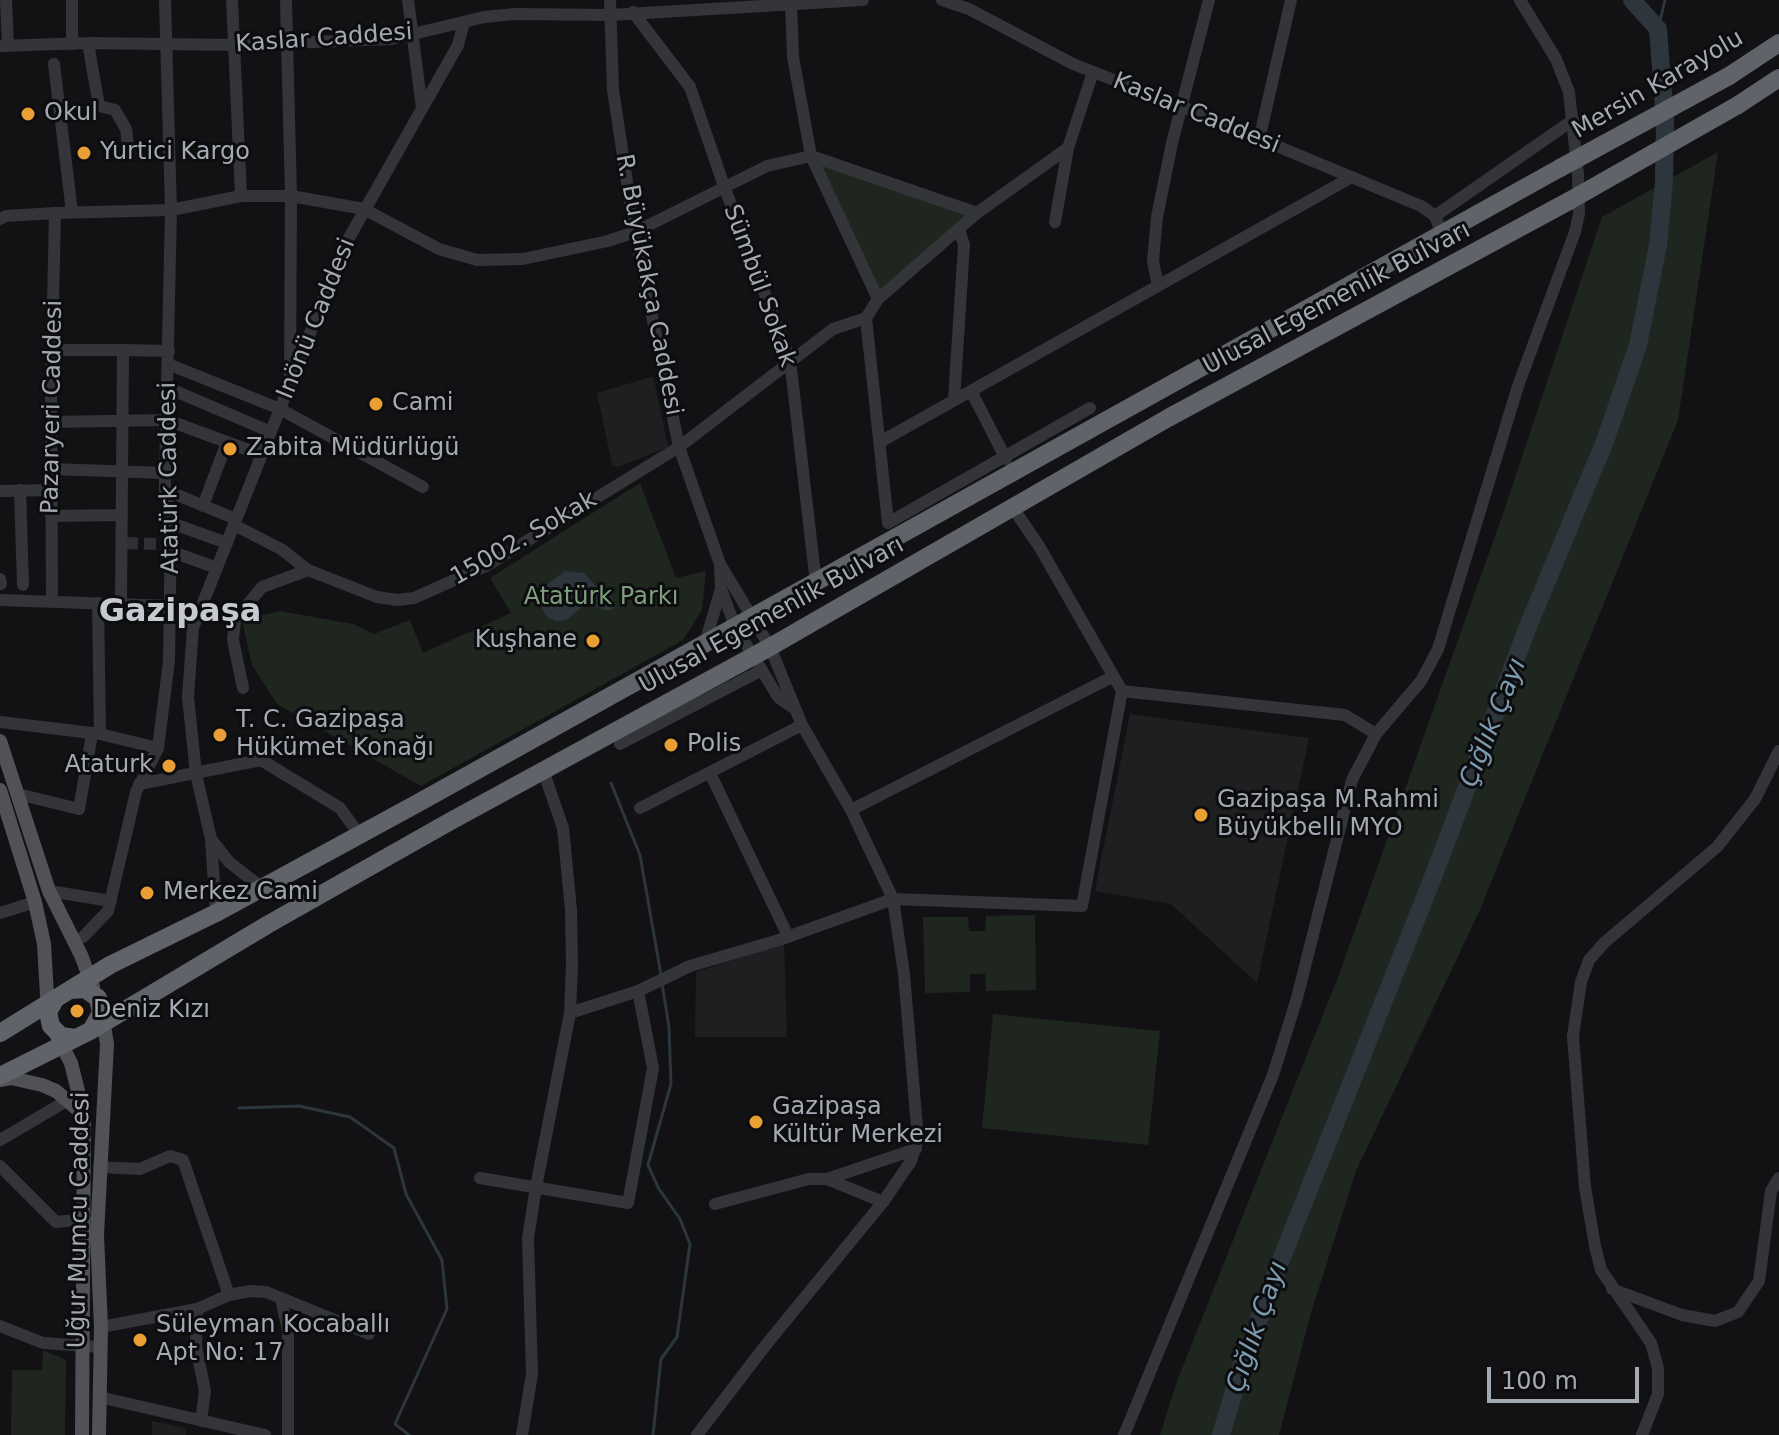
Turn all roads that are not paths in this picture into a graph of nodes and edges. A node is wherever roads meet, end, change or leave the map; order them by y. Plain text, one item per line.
1 (6, 0) edge
2 (72, 0) edge
3 (165, 0) edge
4 (232, 0) edge
5 (286, 0) edge
6 (408, 0) edge
7 (513, 0) edge
8 (610, 0) edge
9 (863, 0) edge
10 (942, 0) edge
11 (1209, 0) edge
12 (1291, 0) edge
13 (1520, 0) edge
14 (728, 3) edge
15 (791, 4) junction
16 (633, 12) junction
17 (515, 14) junction
18 (611, 15) junction
19 (464, 22) junction
20 (413, 35) junction
21 (88, 43) junction
22 (286, 43) junction
23 (1779, 43) edge
24 (72, 44) junction
25 (167, 45) junction
26 (236, 45) junction
27 (4, 46) edge
28 (54, 64) dead end
29 (1093, 72) junction
30 (1779, 78) edge
31 (1183, 107) junction
32 (422, 108) junction
33 (1573, 120) junction
34 (1259, 140) junction
35 (128, 145) dead end
36 (1068, 148) junction
37 (811, 156) junction
38 (1560, 168) joint
39 (1350, 178) junction
40 (724, 186) junction
41 (241, 196) junction
42 (291, 196) junction
43 (364, 209) junction
44 (171, 210) junction
45 (72, 212) junction
46 (55, 213) junction
47 (977, 213) junction
48 (1435, 216) junction
49 (0, 219) edge
50 (1055, 222) dead end
51 (959, 229) junction
52 (635, 232) junction
53 (1442, 234) junction
54 (1158, 286) junction
55 (878, 299) junction
56 (866, 318) junction
57 (51, 350) junction
58 (123, 350) junction
59 (169, 358) junction
60 (790, 360) junction
61 (290, 385) junction
62 (168, 388) junction
63 (971, 391) junction
64 (954, 400) junction
65 (1090, 408) dead end
66 (280, 409) junction
67 (167, 420) junction
68 (122, 421) junction
69 (51, 422) junction
70 (271, 432) junction
71 (227, 442) junction
72 (880, 442) junction
73 (679, 447) junction
74 (262, 455) junction
75 (1008, 463) junction
76 (51, 469) junction
77 (123, 472) junction
78 (165, 473) junction
79 (423, 487) dead end
80 (20, 490) junction
81 (51, 490) junction
82 (165, 490) junction
83 (0, 491) edge
84 (203, 506) junction
85 (1013, 508) junction
86 (122, 515) junction
87 (51, 516) junction
88 (235, 522) junction
89 (171, 523) junction
90 (227, 543) junction
91 (156, 544) tunnel mouth
92 (170, 547) junction
93 (720, 564) junction
94 (217, 568) junction
95 (308, 570) junction
96 (816, 583) junction
97 (23, 585) dead end
98 (721, 589) junction
99 (1, 601) edge
100 (52, 602) junction
101 (98, 603) junction
102 (121, 603) junction
103 (171, 606) junction
104 (753, 617) junction
105 (735, 626) junction
106 (193, 628) junction
107 (705, 644) junction
108 (761, 658) junction
109 (1112, 677) junction
110 (243, 688) dead end
111 (1122, 691) junction
112 (795, 709) junction
113 (0, 722) edge
114 (802, 725) junction
115 (96, 734) junction
116 (1376, 734) junction
117 (0, 741) edge
118 (620, 744) dead end
119 (158, 748) junction
120 (1779, 751) edge
121 (543, 770) junction
122 (710, 773) junction
123 (196, 774) junction
124 (139, 784) junction
125 (0, 792) edge
126 (18, 794) junction
127 (640, 808) dead end
128 (851, 810) junction
129 (359, 834) junction
130 (211, 839) junction
131 (261, 887) junction
132 (49, 891) junction
133 (893, 899) junction
134 (111, 901) junction
135 (35, 902) junction
136 (0, 913) edge
137 (216, 913) junction
138 (788, 936) junction
139 (83, 937) dead end
140 (89, 977) junction
141 (638, 991) junction
142 (55, 1001) junction
143 (570, 1013) junction
144 (84, 1025) junction
145 (0, 1033) edge
146 (0, 1078) edge
147 (68, 1100) junction
148 (84, 1115) junction
149 (0, 1140) edge
150 (916, 1149) junction
151 (0, 1166) edge
152 (99, 1167) junction
153 (480, 1178) dead end
154 (1779, 1178) edge
155 (827, 1179) junction
156 (536, 1187) junction
157 (883, 1202) junction
158 (715, 1204) dead end
159 (85, 1219) junction
160 (1612, 1289) junction
161 (229, 1295) junction
162 (281, 1298) junction
163 (197, 1309) junction
164 (0, 1326) edge
165 (101, 1327) junction
166 (369, 1334) dead end
167 (83, 1346) junction
168 (100, 1347) junction
169 (99, 1397) junction
170 (197, 1420) junction
171 (82, 1435) edge
172 (99, 1435) edge
173 (192, 1435) edge
174 (265, 1435) edge
175 (288, 1435) edge
176 (522, 1435) edge
177 (697, 1435) edge
178 (1124, 1435) edge
179 (1642, 1435) edge

1 - 27 street
2 - 24 street
3 - 25 street, Atatürk Caddesi
4 - 26 street
5 - 22 street
6 - 20 street
7 - 17 street
8 - 18 street, R. Büyükakça Caddesi
9 - 15 street, Kaslar Caddesi
10 - 29 street, Kaslar Caddesi
11 - 31 street
12 - 34 street
13 - 33 street
14 - 15 street, Kaslar Caddesi
14 - 16 street, Kaslar Caddesi
15 - 37 street
16 - 18 street, Kaslar Caddesi
16 - 40 street, Sümbül Sokak
17 - 18 street, Kaslar Caddesi
17 - 19 street, Kaslar Caddesi
18 - 52 street, R. Büyükakça Caddesi
19 - 20 street, Kaslar Caddesi
19 - 32 street, Inönü Caddesi
20 - 22 street, Kaslar Caddesi
20 - 32 street
21 - 24 street, Kaslar Caddesi
21 - 25 street, Kaslar Caddesi
21 - 35 street
22 - 26 street, Kaslar Caddesi
22 - 42 street
23 - 38 highway, Mersin Karayolu, bridge
24 - 27 street, Kaslar Caddesi
25 - 26 street, Kaslar Caddesi
25 - 44 street, Atatürk Caddesi
26 - 41 street
28 - 45 street
29 - 31 street, Kaslar Caddesi
29 - 36 street
30 - 85 highway, Ulusal Egemenlik Bulvarı, bridge
31 - 34 street, Kaslar Caddesi
31 - 54 street
32 - 43 street, Inönü Caddesi
33 - 48 street
33 - 116 street
34 - 39 street, Kaslar Caddesi
36 - 47 street
36 - 50 street
37 - 40 street
37 - 47 street
37 - 55 street
38 - 53 highway, Ulusal Egemenlik Bulvarı
39 - 48 street, Kaslar Caddesi
39 - 54 street
40 - 52 street
40 - 60 street, Sümbül Sokak
41 - 42 street
41 - 44 street
42 - 43 street
42 - 61 street
43 - 52 street
43 - 61 street, Inönü Caddesi
44 - 45 street
44 - 59 street, Atatürk Caddesi
45 - 46 street
46 - 49 street
46 - 57 street, Pazaryeri Caddesi
47 - 51 street
48 - 53 street
51 - 55 street
51 - 64 street
52 - 73 street, R. Büyükakça Caddesi
53 - 75 highway, Ulusal Egemenlik Bulvarı
54 - 63 street
55 - 56 street
56 - 60 street, 15002. Sokak
56 - 72 street
57 - 58 street
57 - 69 street, Pazaryeri Caddesi
58 - 59 street
58 - 68 street
59 - 62 street, Atatürk Caddesi
59 - 66 street
60 - 73 street, 15002. Sokak
60 - 96 street, Sümbül Sokak
61 - 66 street, Inönü Caddesi
62 - 67 street, Atatürk Caddesi
62 - 70 street
63 - 64 street
63 - 75 street
64 - 72 street
65 - 75 street
66 - 70 street, Inönü Caddesi
66 - 79 street
67 - 68 street
67 - 71 street
67 - 78 street, Atatürk Caddesi
68 - 69 street
68 - 77 street
69 - 76 street, Pazaryeri Caddesi
70 - 74 street, Inönü Caddesi
71 - 74 street
71 - 84 street
72 - 75 street
73 - 93 street, R. Büyükakça Caddesi
73 - 95 street, 15002. Sokak
74 - 88 street, Inönü Caddesi
75 - 96 highway, Ulusal Egemenlik Bulvarı
76 - 77 street
76 - 81 street, Pazaryeri Caddesi
77 - 78 street
77 - 86 street
78 - 82 street, Atatürk Caddesi
80 - 81 street
80 - 83 street
80 - 97 street
81 - 87 street, Pazaryeri Caddesi
82 - 84 street, 15002. Sokak
82 - 89 street, Atatürk Caddesi
84 - 88 street, 15002. Sokak
85 - 108 highway, Ulusal Egemenlik Bulvarı
85 - 109 street
86 - 87 street
86 - 102 street
87 - 100 street, Pazaryeri Caddesi
88 - 90 street, Inönü Caddesi
88 - 95 street, 15002. Sokak
89 - 90 street
89 - 92 street, Atatürk Caddesi
90 - 94 street, Inönü Caddesi
91 - 92 street
92 - 94 street
92 - 103 street, Atatürk Caddesi
93 - 98 street, R. Büyükakça Caddesi
93 - 104 street, R. Büyükakça Caddesi
94 - 106 street, Inönü Caddesi
95 - 110 street
96 - 104 highway, Ulusal Egemenlik Bulvarı
98 - 105 street, R. Büyükakça Caddesi
98 - 107 street
99 - 100 street
100 - 101 street
101 - 102 street
101 - 115 street
102 - 103 street
103 - 106 street
103 - 119 street, Atatürk Caddesi
104 - 105 highway, Ulusal Egemenlik Bulvarı
104 - 108 street, R. Büyükakça Caddesi
105 - 107 highway, Ulusal Egemenlik Bulvarı
105 - 108 street, R. Büyükakça Caddesi
106 - 123 street, Inönü Caddesi
107 - 129 highway, Ulusal Egemenlik Bulvarı
108 - 112 street
108 - 112 street
108 - 118 street
108 - 121 highway, Ulusal Egemenlik Bulvarı
109 - 111 street
109 - 128 street
111 - 116 street
111 - 133 street
112 - 114 street
113 - 115 street
114 - 122 street
114 - 128 street
115 - 119 street
115 - 126 street
116 - 178 street
117 - 126 main road
119 - 124 street, Atatürk Caddesi
120 - 160 street
121 - 143 street
121 - 144 highway, Ulusal Egemenlik Bulvarı
122 - 127 street
122 - 138 street
123 - 124 street
123 - 129 street
123 - 130 street, Inönü Caddesi
124 - 134 street, Atatürk Caddesi
125 - 135 main road
126 - 132 main road
128 - 133 street
129 - 131 highway, Ulusal Egemenlik Bulvarı
130 - 131 street
130 - 137 street, Inönü Caddesi
131 - 137 highway, Ulusal Egemenlik Bulvarı
132 - 134 street
132 - 140 main road
133 - 138 street
133 - 150 street
134 - 139 street, Atatürk Caddesi
135 - 136 street
135 - 142 main road
137 - 140 highway, Ulusal Egemenlik Bulvarı
138 - 141 street
140 - 142 highway, Ulusal Egemenlik Bulvarı
140 - 144 main road
141 - 143 street
141 - 156 street
142 - 144 highway
142 - 144 highway
142 - 145 highway, Ulusal Egemenlik Bulvarı
143 - 156 street
144 - 146 highway, Ulusal Egemenlik Bulvarı
144 - 148 main road, Uğur Mumcu Caddesi
144 - 152 main road, Uğur Mumcu Caddesi
146 - 147 main road, Uğur Mumcu Caddesi
147 - 148 main road, Uğur Mumcu Caddesi
147 - 149 street
148 - 159 main road, Uğur Mumcu Caddesi
150 - 155 street
150 - 157 street
151 - 159 street
152 - 161 street
152 - 165 main road, Uğur Mumcu Caddesi
153 - 156 street
154 - 160 street
155 - 157 street
155 - 158 street
156 - 176 street
157 - 177 street
159 - 167 main road, Uğur Mumcu Caddesi
160 - 179 street
161 - 162 street
161 - 163 street
162 - 166 street
162 - 175 street
163 - 165 street
163 - 170 street
164 - 167 street
165 - 168 main road, Uğur Mumcu Caddesi
167 - 168 street
167 - 171 main road, Uğur Mumcu Caddesi
168 - 169 main road, Uğur Mumcu Caddesi
169 - 170 street
169 - 172 main road, Uğur Mumcu Caddesi
170 - 173 street
170 - 174 street

